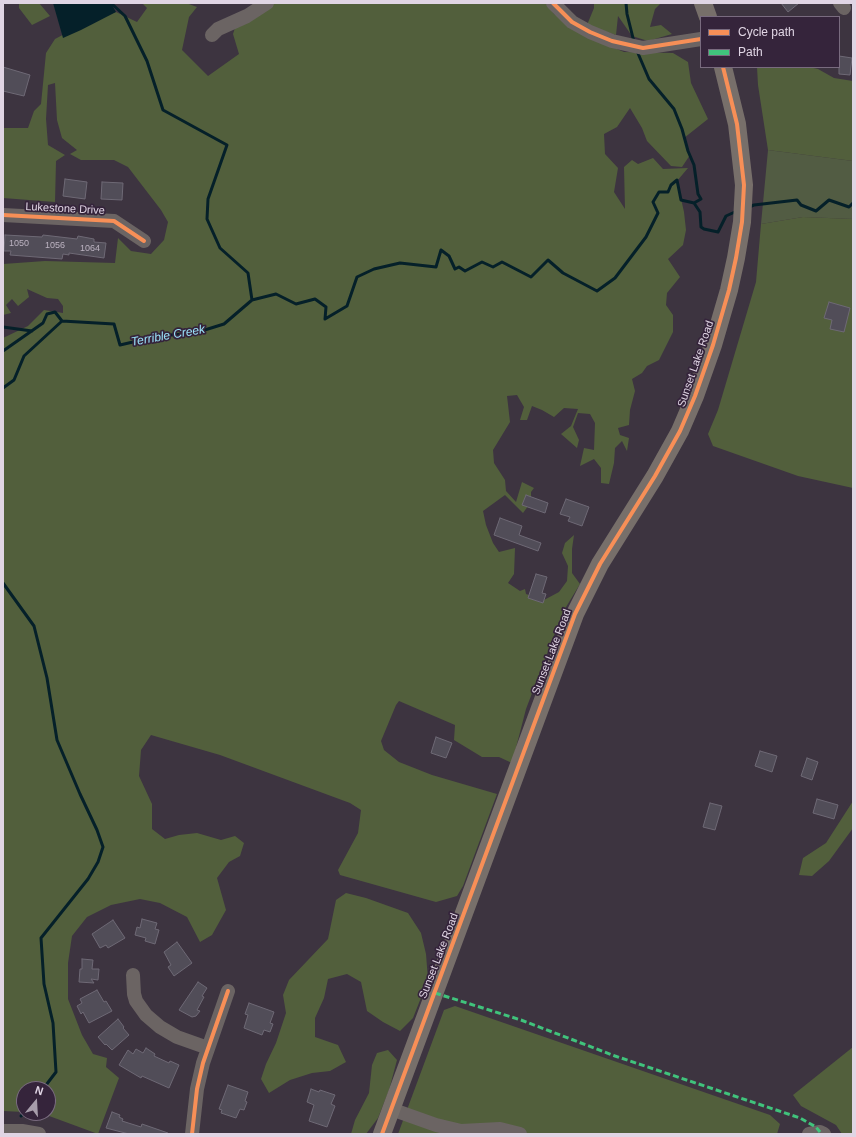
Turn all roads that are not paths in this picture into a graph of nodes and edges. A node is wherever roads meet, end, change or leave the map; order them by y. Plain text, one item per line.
1 (268, 3) edge
2 (553, 3) edge
3 (703, 3) edge
4 (708, 16) edge
5 (212, 35) dead end
6 (700, 39) edge
7 (723, 68) edge
8 (3, 214) edge
9 (144, 241) dead end
10 (133, 975) dead end
11 (228, 991) dead end
12 (208, 1048) junction
13 (391, 1109) junction
14 (3, 1131) edge
15 (39, 1134) edge
16 (192, 1134) edge
17 (382, 1134) edge
18 (520, 1134) edge
19 (810, 1134) edge
20 (824, 1134) edge

1 - 5 street
2 - 6 street
3 - 4 main road
7 - 13 main road, Sunset Lake Road
8 - 9 street, Lukestone Drive
10 - 12 street
11 - 12 street
12 - 16 street
13 - 17 main road, Sunset Lake Road
13 - 18 street
14 - 15 street
19 - 20 street

